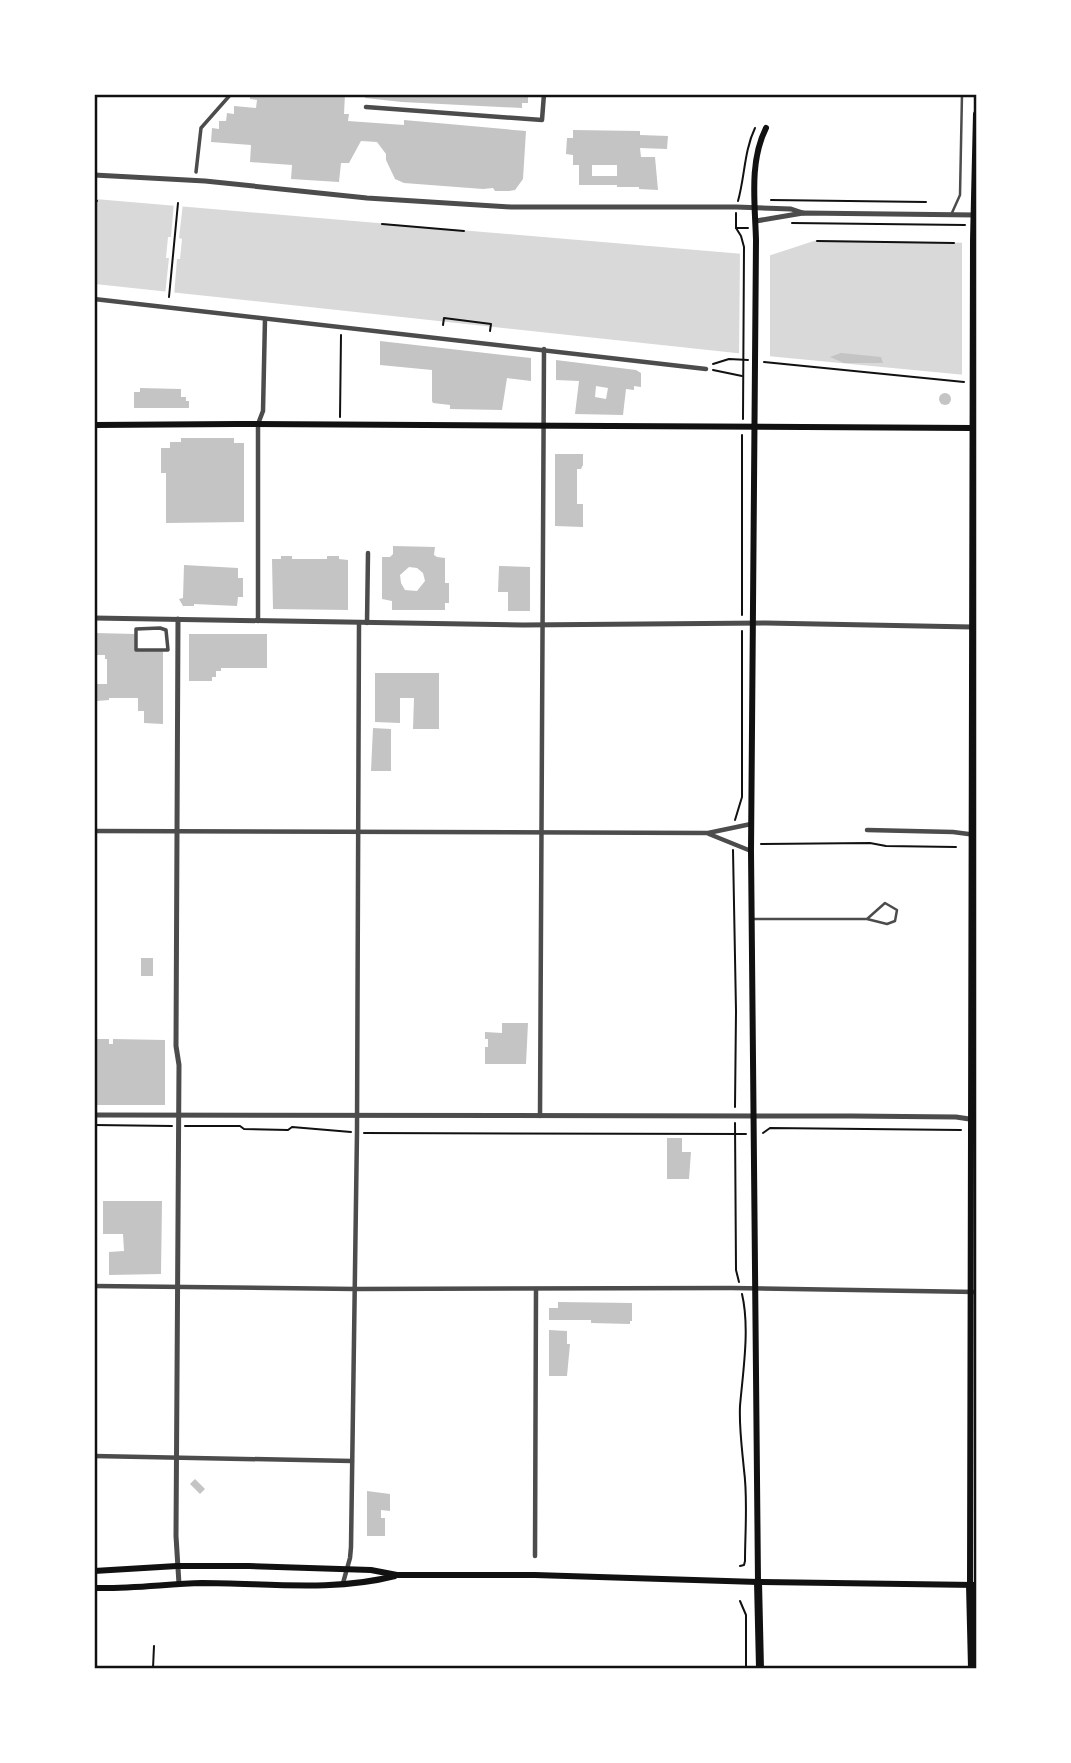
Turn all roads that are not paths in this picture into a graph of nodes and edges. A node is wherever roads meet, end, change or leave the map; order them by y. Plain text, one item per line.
1 (231, 94) edge
2 (544, 94) edge
3 (962, 94) edge
4 (366, 107) dead end
5 (976, 114) edge
6 (765, 128) dead end
7 (196, 172) dead end
8 (94, 175) edge
9 (756, 208) junction
10 (803, 213) junction
11 (951, 215) junction
12 (975, 215) edge
13 (755, 221) junction
14 (94, 299) edge
15 (265, 319) junction
16 (544, 349) junction
17 (706, 369) road end
18 (258, 424) junction
19 (94, 425) edge
20 (543, 427) junction
21 (754, 428) junction
22 (974, 428) edge
23 (368, 553) dead end
24 (94, 618) edge
25 (177, 619) junction
26 (258, 621) junction
27 (359, 623) junction
28 (367, 623) junction
29 (752, 624) junction
30 (542, 625) junction
31 (974, 627) edge
32 (136, 634) joint
33 (751, 824) junction
34 (867, 830) dead end
35 (94, 831) edge
36 (177, 832) junction
37 (358, 833) junction
38 (708, 833) junction
39 (541, 834) junction
40 (974, 835) edge
41 (751, 851) junction
42 (752, 919) junction
43 (867, 919) junction
44 (94, 1115) edge
45 (177, 1115) junction
46 (357, 1115) junction
47 (540, 1116) junction
48 (754, 1117) junction
49 (975, 1118) edge
50 (94, 1286) edge
51 (177, 1287) junction
52 (355, 1289) junction
53 (536, 1289) junction
54 (755, 1289) junction
55 (973, 1292) edge
56 (94, 1456) edge
57 (176, 1458) junction
58 (352, 1461) junction
59 (535, 1556) dead end
60 (177, 1566) junction
61 (347, 1569) junction
62 (94, 1571) edge
63 (397, 1576) junction
64 (758, 1582) junction
65 (343, 1583) junction
66 (179, 1584) junction
67 (973, 1585) edge
68 (94, 1588) edge
69 (760, 1668) edge
70 (972, 1668) edge

1 - 7 street
2 - 4 street
3 - 11 lane
5 - 12 main road
6 - 9 main road
8 - 9 street
9 - 10 street
9 - 13 main road
10 - 11 street
10 - 13 street
11 - 12 street
12 - 22 main road
13 - 21 main road
14 - 15 street
15 - 16 street
15 - 18 street
16 - 17 street
16 - 20 street
18 - 19 main road
18 - 20 main road
18 - 26 street
20 - 21 main road
20 - 30 street
21 - 22 main road
21 - 29 main road
22 - 31 main road
23 - 28 street
24 - 25 street
25 - 26 street
25 - 36 street
26 - 27 street
27 - 28 street
27 - 37 street
28 - 30 street
29 - 30 street
29 - 31 street
29 - 33 main road
30 - 39 street
31 - 40 main road
32 - 32 street
33 - 38 street
33 - 41 main road
34 - 40 street
35 - 36 street
36 - 37 street
36 - 45 street
37 - 39 street
37 - 46 street
38 - 39 street
38 - 41 street
39 - 47 street
40 - 49 main road
41 - 42 main road
42 - 43 lane
42 - 48 main road
43 - 43 lane
44 - 45 street
45 - 46 street
45 - 51 street
46 - 47 street
46 - 52 street
47 - 48 street
48 - 49 street
48 - 54 main road
49 - 55 main road
50 - 51 street
51 - 52 street
51 - 57 street
52 - 53 street
52 - 58 street
53 - 54 street
53 - 59 street
54 - 55 street
54 - 64 main road
55 - 67 main road
56 - 57 street
57 - 58 street
57 - 60 street
58 - 61 street
60 - 61 main road
60 - 62 main road
60 - 66 street
61 - 63 main road
61 - 65 street
63 - 64 main road
63 - 65 main road
64 - 67 main road
64 - 69 highway
65 - 66 main road
66 - 68 main road
67 - 70 highway

